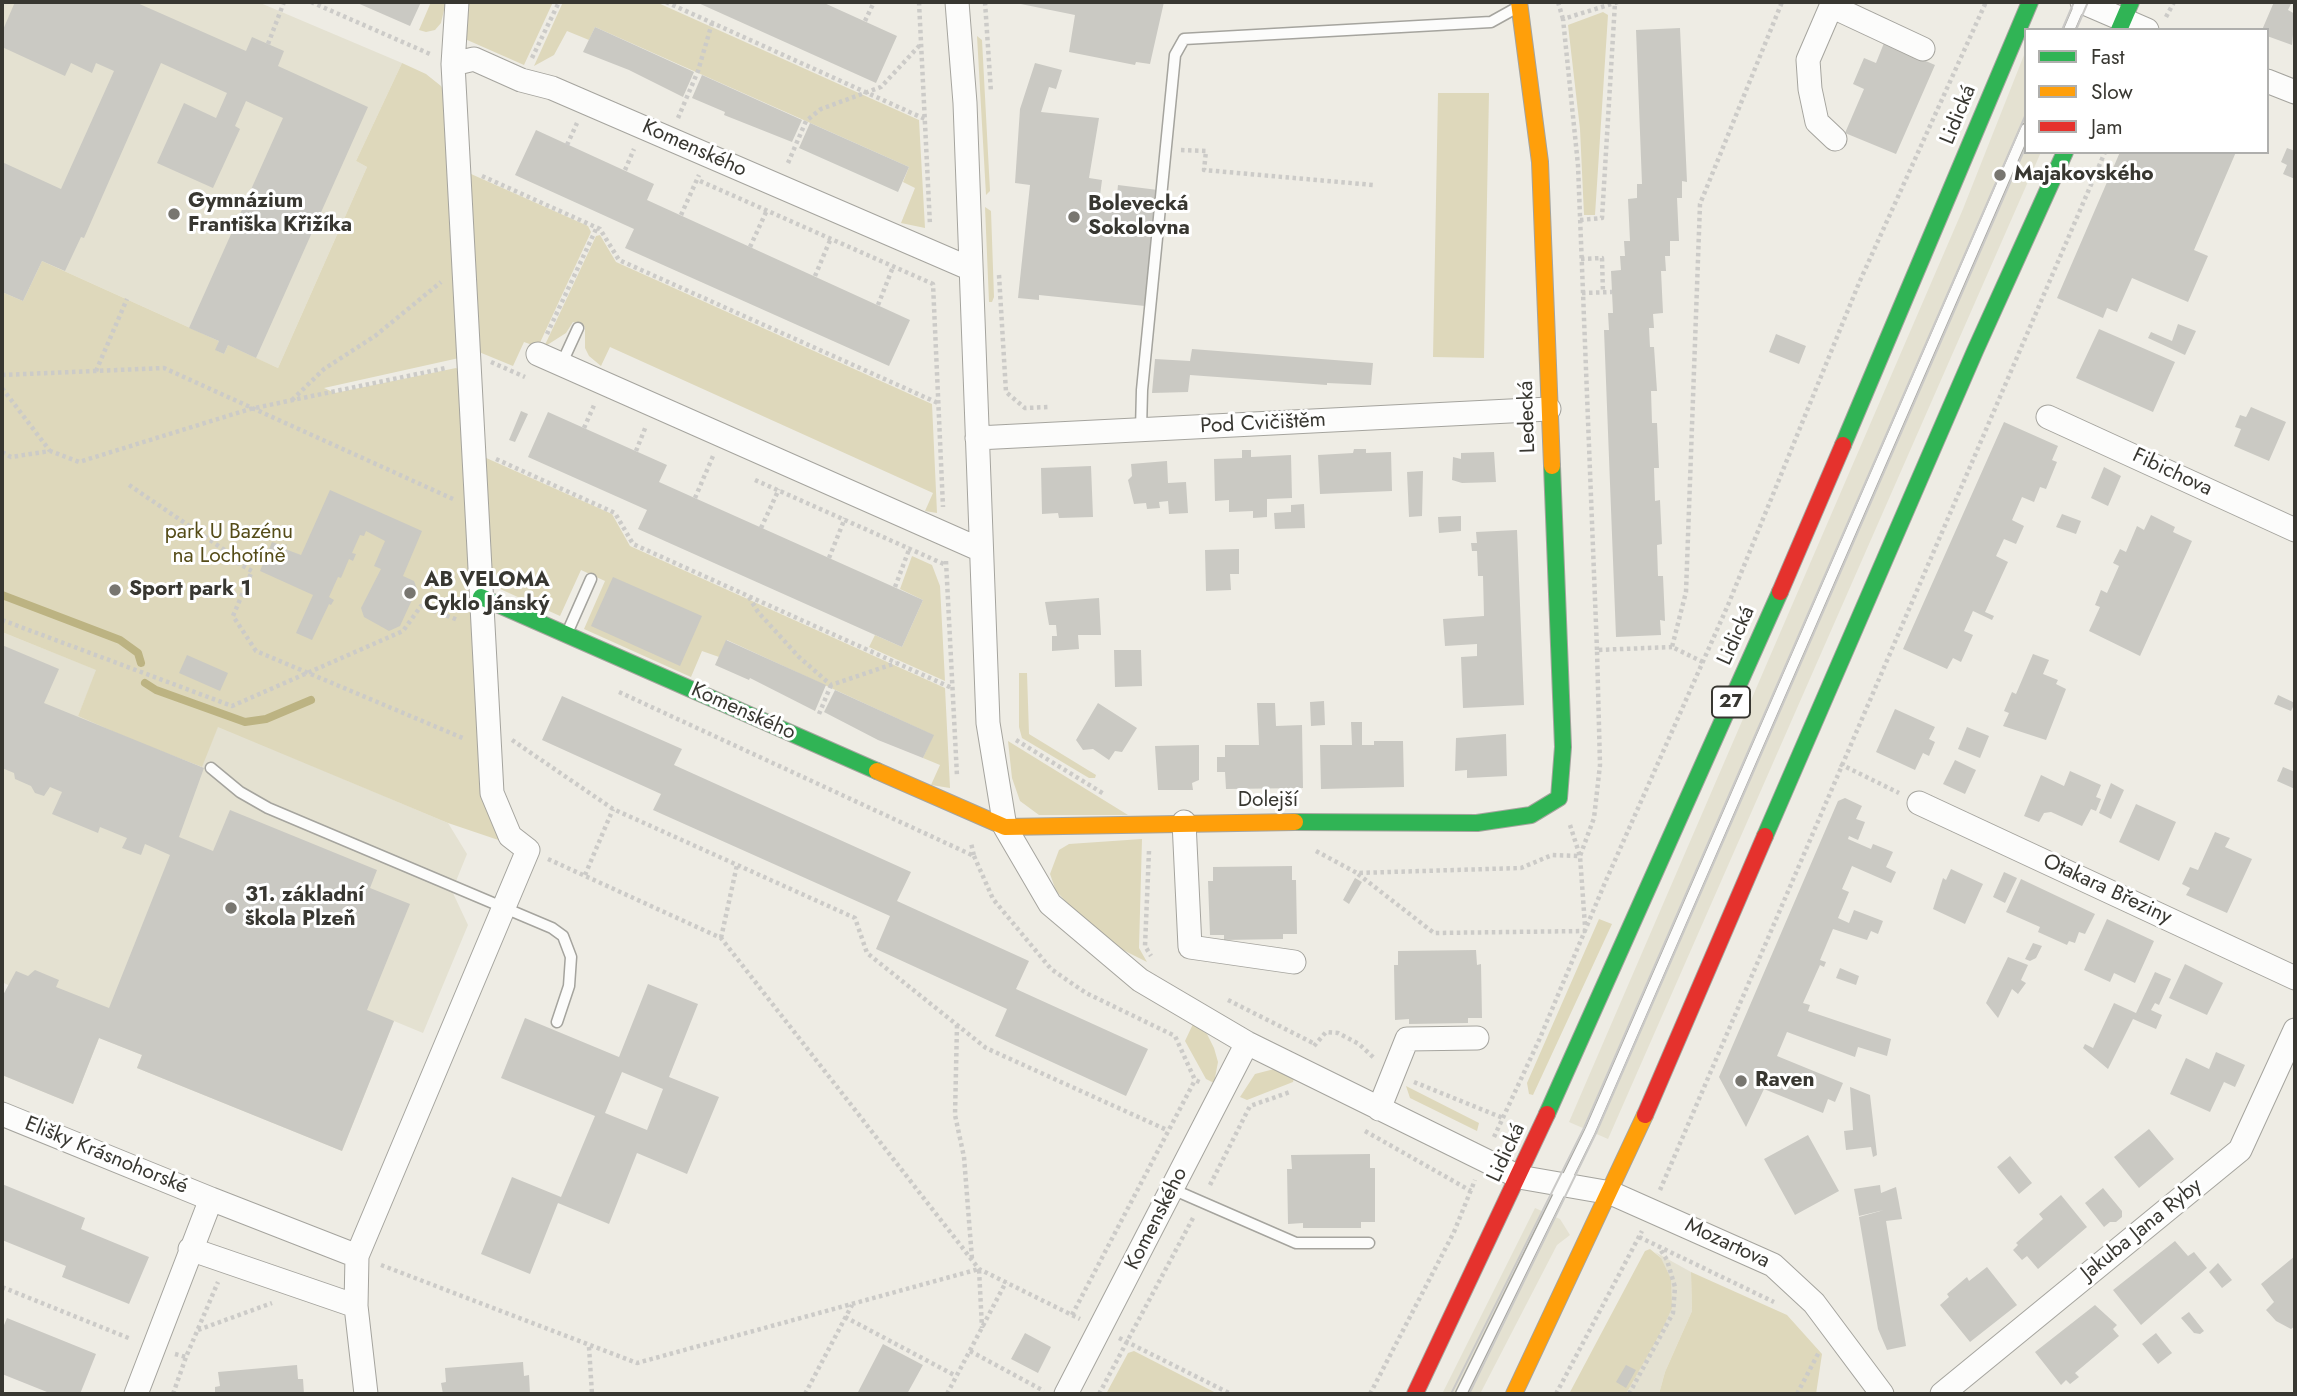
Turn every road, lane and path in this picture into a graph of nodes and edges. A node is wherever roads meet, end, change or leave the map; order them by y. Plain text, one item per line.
1 (284, 2) edge
2 (312, 2) edge
3 (457, 2) edge
4 (559, 2) edge
5 (666, 2) edge
6 (874, 2) edge
7 (919, 2) edge
8 (957, 2) edge
9 (985, 2) edge
10 (1558, 2) edge
11 (1617, 2) edge
12 (1782, 2) edge
13 (1986, 2) edge
14 (2030, 2) edge
15 (2082, 2) edge
16 (1525, 3) edge
17 (1832, 4) edge
18 (2124, 17) edge
19 (1563, 19) junction
20 (866, 22) dead end
21 (712, 23) junction
22 (2070, 28) edge
23 (2143, 28) edge
24 (268, 44) dead end
25 (921, 44) junction
26 (1923, 49) dead end
27 (453, 64) junction
28 (521, 80) junction
29 (2269, 82) edge
30 (865, 92) junction
31 (2295, 92) edge
32 (992, 96) dead end
33 (687, 97) dead end
34 (925, 119) junction
35 (563, 121) dead end
36 (587, 132) dead end
37 (2024, 134) edge
38 (1835, 139) dead end
39 (795, 146) dead end
40 (622, 147) dead end
41 (1206, 151) dead end
42 (2064, 154) edge
43 (2104, 154) edge
44 (708, 155) junction
45 (646, 157) dead end
46 (459, 165) junction
47 (684, 174) dead end
48 (696, 180) junction
49 (1373, 185) dead end
50 (842, 213) junction
51 (681, 215) dead end
52 (1580, 220) junction
53 (597, 227) junction
54 (831, 239) junction
55 (904, 241) junction
56 (931, 252) junction
57 (1581, 259) junction
58 (464, 267) junction
59 (894, 267) junction
60 (998, 268) dead end
61 (971, 269) junction
62 (815, 276) dead end
63 (933, 284) junction
64 (1612, 292) dead end
65 (1582, 293) junction
66 (1603, 293) junction
67 (127, 299) dead end
68 (878, 305) dead end
69 (578, 328) dead end
70 (538, 354) junction
71 (469, 363) junction
72 (561, 365) junction
73 (96, 371) junction
74 (2, 375) edge
75 (2, 388) edge
76 (292, 400) junction
77 (582, 402) dead end
78 (938, 403) junction
79 (1062, 407) dead end
80 (250, 409) junction
81 (1549, 409) junction
82 (606, 413) dead end
83 (2048, 417) dead end
84 (632, 425) dead end
85 (1141, 430) junction
86 (656, 435) dead end
87 (721, 436) junction
88 (977, 438) junction
89 (473, 449) junction
90 (50, 451) junction
91 (2, 452) edge
92 (700, 455) dead end
93 (711, 460) junction
94 (722, 465) dead end
95 (789, 465) junction
96 (745, 475) dead end
97 (129, 485) dead end
98 (778, 490) junction
99 (855, 495) junction
100 (695, 498) dead end
101 (476, 509) junction
102 (844, 520) junction
103 (920, 524) junction
104 (761, 528) dead end
105 (2295, 530) edge
106 (944, 535) junction
107 (909, 549) junction
108 (981, 550) junction
109 (829, 558) dead end
110 (946, 565) junction
111 (590, 579) dead end
112 (895, 587) dead end
113 (748, 596) junction
114 (481, 597) junction
115 (2, 620) edge
116 (483, 629) junction
117 (566, 635) junction
118 (1597, 650) dead end
119 (1703, 662) junction
120 (895, 663) junction
121 (307, 672) junction
122 (831, 685) junction
123 (609, 687) dead end
124 (952, 688) junction
125 (819, 713) dead end
126 (488, 723) junction
127 (988, 723) junction
128 (489, 749) junction
129 (1840, 764) junction
130 (211, 768) dead end
131 (1559, 798) junction
132 (1116, 802) dead end
133 (1919, 803) joint
134 (963, 808) junction
135 (613, 810) junction
136 (1184, 822) junction
137 (1150, 823) junction
138 (1005, 827) junction
139 (528, 850) junction
140 (974, 856) junction
141 (737, 865) junction
142 (1357, 873) dead end
143 (584, 875) junction
144 (506, 908) junction
145 (1586, 930) junction
146 (721, 939) junction
147 (1294, 962) dead end
148 (1160, 964) dead end
149 (2295, 978) edge
150 (1224, 999) dead end
151 (557, 1021) dead end
152 (957, 1025) junction
153 (2295, 1030) edge
154 (1477, 1038) dead end
155 (1247, 1043) junction
156 (1315, 1044) junction
157 (2290, 1060) edge
158 (1303, 1070) junction
159 (1393, 1074) junction
160 (1379, 1108) junction
161 (2, 1114) edge
162 (1503, 1118) junction
163 (1167, 1130) junction
164 (1363, 1131) dead end
165 (1678, 1148) dead end
166 (1483, 1159) junction
167 (1520, 1177) junction
168 (1564, 1185) junction
169 (1172, 1189) junction
170 (1471, 1191) junction
171 (1611, 1193) junction
172 (211, 1199) junction
173 (1201, 1202) junction
174 (1639, 1237) dead end
175 (1369, 1243) dead end
176 (1659, 1249) junction
177 (190, 1250) junction
178 (357, 1256) junction
179 (972, 1260) junction
180 (226, 1261) junction
181 (979, 1269) junction
182 (1006, 1282) junction
183 (2, 1287) edge
184 (309, 1290) junction
185 (1607, 1300) dead end
186 (852, 1305) junction
187 (1781, 1305) dead end
188 (356, 1306) junction
189 (1072, 1315) junction
190 (845, 1317) junction
191 (982, 1328) junction
192 (1100, 1328) junction
193 (197, 1330) junction
194 (1127, 1343) junction
195 (589, 1347) junction
196 (1820, 1347) dead end
197 (154, 1349) junction
198 (970, 1352) junction
199 (186, 1357) junction
200 (956, 1377) junction
201 (136, 1394) edge
202 (173, 1394) edge
203 (366, 1394) edge
204 (592, 1394) edge
205 (805, 1394) edge
206 (947, 1394) edge
207 (1051, 1394) edge
208 (1066, 1394) edge
209 (1099, 1394) edge
210 (1231, 1394) edge
211 (1370, 1394) edge
212 (1415, 1394) edge
213 (1461, 1394) edge
214 (1514, 1394) edge
215 (1556, 1394) edge
216 (1629, 1394) edge
217 (1797, 1394) edge
218 (1882, 1394) edge
219 (1942, 1394) edge

1 - 24 path
2 - 27 path
3 - 27 street
4 - 28 path
5 - 21 path
6 - 20 path
7 - 25 path
8 - 61 street
9 - 32 path
10 - 19 path
11 - 19 path
11 - 52 path
12 - 119 path
13 - 119 path
14 - 167 main road, Lidická / 27
15 - 18 street
15 - 22 lane
16 - 81 main road, Ledecká
16 - 85 lane
17 - 26 street
17 - 38 street
18 - 23 street
19 - 52 path
21 - 30 path
21 - 33 path
25 - 30 path
25 - 34 path
27 - 28 street, Komenského
27 - 46 street
28 - 44 street, Komenského
29 - 31 street
30 - 34 path
30 - 39 path
34 - 56 path
35 - 36 path
37 - 168 lane
40 - 45 path
41 - 49 path
42 - 171 main road
43 - 129 path
44 - 48 path
44 - 50 street, Komenského
46 - 53 path
46 - 58 street
47 - 48 path
48 - 51 path
48 - 54 path
50 - 54 path
50 - 55 street, Komenského
52 - 57 path
53 - 70 path
53 - 78 path
54 - 59 path
54 - 62 path
55 - 56 street, Komenského
55 - 59 path
56 - 61 street, Komenského
56 - 63 path
57 - 65 path
57 - 66 path
58 - 71 street
58 - 76 path
59 - 63 path
59 - 68 path
60 - 79 path
61 - 88 street
63 - 78 path
64 - 66 path
65 - 66 path
65 - 118 path
67 - 73 path
69 - 72 lane
70 - 71 path
70 - 72 street
71 - 76 path
71 - 89 street
72 - 87 street
73 - 74 path
73 - 80 path
75 - 90 path
76 - 80 path
77 - 82 path
78 - 106 path
80 - 90 path
80 - 101 path
81 - 85 street, Pod Cvičištěm
81 - 131 main road, Ledecká
83 - 105 street, Fibichova
84 - 86 path
85 - 88 street, Pod Cvičištěm
87 - 93 path
87 - 95 street
88 - 108 street
89 - 101 street
89 - 113 path
90 - 91 path
92 - 93 path
93 - 94 path
93 - 100 path
95 - 98 path
95 - 99 street
96 - 98 path
97 - 121 path
98 - 102 path
98 - 104 path
99 - 102 path
99 - 103 street
101 - 114 street
102 - 107 path
102 - 109 path
103 - 106 street
103 - 107 path
106 - 108 street
106 - 110 path
107 - 110 path
107 - 112 path
108 - 127 street
110 - 124 path
111 - 117 lane
113 - 120 path
113 - 122 path
114 - 116 street
114 - 117 main road, Komenského
115 - 121 path
116 - 121 path
116 - 126 street
117 - 134 main road, Komenského
119 - 145 path
120 - 122 path
120 - 124 path
121 - 128 path
122 - 125 path
123 - 140 path
124 - 134 path
126 - 128 street
126 - 135 path
127 - 132 path
127 - 138 street
128 - 139 street
129 - 133 path
129 - 165 path
130 - 144 lane
131 - 136 main road, Dolejší
131 - 145 path
133 - 149 street, Otakara Březiny
134 - 138 main road, Komenského
134 - 140 path
135 - 141 path
135 - 143 path
136 - 137 main road, Dolejší
136 - 147 street
137 - 138 main road, Dolejší
137 - 148 path
138 - 155 street
139 - 143 path
139 - 144 street
140 - 163 path
141 - 146 path
141 - 152 path
142 - 145 path
143 - 146 path
144 - 151 lane
144 - 178 street
145 - 162 path
146 - 179 path
150 - 156 path
152 - 163 path
152 - 179 path
153 - 157 street, Jakuba Jana Ryby
154 - 159 street
155 - 158 street
155 - 169 street, Komenského
156 - 158 path
156 - 159 path
157 - 219 street, Jakuba Jana Ryby
158 - 160 street
158 - 173 path
159 - 160 street
159 - 162 path
160 - 166 street
161 - 172 street, Elišky Krásnohorské
162 - 166 path
163 - 189 path
164 - 170 path
166 - 167 street
166 - 170 path
167 - 168 street, Mozartova
167 - 212 main road, Lidická / 27
168 - 171 street, Mozartova
168 - 213 lane
169 - 173 lane
169 - 192 street, Komenského
170 - 211 path
171 - 214 main road
171 - 218 street, Mozartova
172 - 177 street, Elišky Krásnohorské
172 - 178 street, Elišky Krásnohorské
173 - 175 lane
173 - 194 path
174 - 176 path
176 - 187 path
176 - 216 path
177 - 180 street
177 - 197 street, Elišky Krásnohorské
178 - 188 street
178 - 195 path
179 - 181 path
180 - 184 street
180 - 193 path
181 - 182 path
181 - 186 path
181 - 191 path
182 - 189 path
182 - 191 path
183 - 197 path
184 - 188 street
184 - 193 path
185 - 215 path
186 - 190 path
186 - 195 path
188 - 203 street
189 - 192 path
190 - 200 path
190 - 205 path
191 - 198 path
192 - 194 path
192 - 208 street, Komenského
193 - 199 path
194 - 209 path
194 - 210 path
195 - 204 path
196 - 217 path
197 - 199 path
197 - 201 street, Elišky Krásnohorské
198 - 200 path
198 - 207 path
199 - 202 path
200 - 206 path

